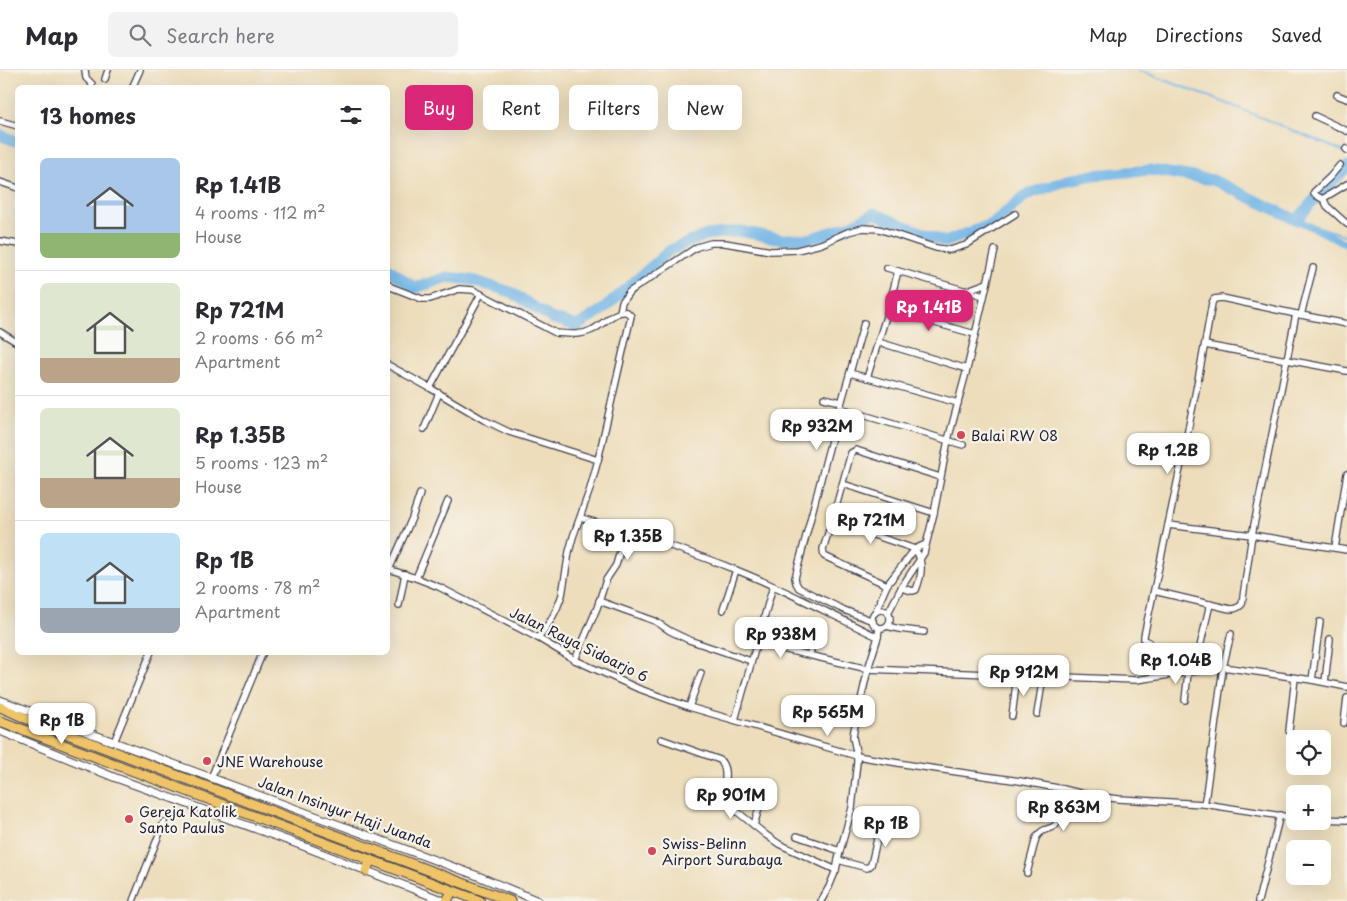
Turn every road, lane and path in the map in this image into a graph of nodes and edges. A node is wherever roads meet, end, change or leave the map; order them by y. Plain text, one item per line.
1 (85, 70) edge
2 (108, 70) edge
3 (140, 70) edge
4 (105, 78) dead end
5 (92, 85) edge
6 (133, 85) edge
7 (1337, 96) dead end
8 (1347, 99) edge
9 (1315, 116) dead end
10 (0, 121) edge
11 (15, 125) edge
12 (1347, 131) edge
13 (1340, 165) dead end
14 (0, 182) edge
15 (1347, 184) edge
16 (15, 187) edge
17 (1319, 197) junction
18 (1015, 214) dead end
19 (1347, 224) edge
20 (0, 241) edge
21 (15, 244) edge
22 (995, 250) dead end
23 (887, 268) dead end
24 (1313, 268) dead end
25 (898, 271) junction
26 (987, 283) junction
27 (390, 285) edge
28 (965, 291) junction
29 (481, 294) junction
30 (984, 296) junction
31 (888, 310) junction
32 (620, 312) junction
33 (1299, 315) junction
34 (864, 323) dead end
35 (1347, 324) edge
36 (0, 332) edge
37 (975, 334) junction
38 (15, 342) edge
39 (878, 342) junction
40 (1205, 345) junction
41 (1287, 360) junction
42 (390, 366) edge
43 (967, 369) junction
44 (1347, 370) edge
45 (850, 373) junction
46 (867, 378) junction
47 (430, 388) junction
48 (439, 393) junction
49 (824, 398) dead end
50 (958, 403) junction
51 (840, 405) junction
52 (817, 421) dead end
53 (835, 425) junction
54 (424, 429) dead end
55 (948, 440) junction
56 (963, 445) dead end
57 (594, 459) junction
58 (1347, 474) edge
59 (940, 477) junction
60 (843, 484) junction
61 (420, 494) dead end
62 (448, 501) dead end
63 (934, 513) junction
64 (580, 518) junction
65 (832, 521) junction
66 (1168, 525) junction
67 (626, 531) junction
68 (1252, 535) junction
69 (926, 544) junction
70 (1335, 548) junction
71 (914, 550) junction
72 (1347, 550) edge
73 (920, 557) junction
74 (390, 566) edge
75 (390, 570) edge
76 (736, 570) junction
77 (405, 574) junction
78 (416, 578) junction
79 (774, 586) junction
80 (887, 586) junction
81 (901, 588) junction
82 (1154, 591) junction
83 (599, 602) junction
84 (399, 604) dead end
85 (1210, 604) junction
86 (723, 610) dead end
87 (875, 613) junction
88 (888, 613) junction
89 (873, 621) junction
90 (1320, 622) dead end
91 (887, 626) junction
92 (880, 628) junction
93 (924, 632) dead end
94 (1231, 634) dead end
95 (878, 637) junction
96 (538, 638) junction
97 (1330, 639) dead end
98 (814, 642) dead end
99 (1149, 642) dead end
100 (757, 643) junction
101 (1199, 651) dead end
102 (150, 655) edge
103 (263, 655) edge
104 (810, 655) junction
105 (575, 660) junction
106 (751, 662) junction
107 (1223, 667) junction
108 (868, 669) junction
109 (702, 673) dead end
110 (1188, 673) junction
111 (1016, 676) junction
112 (1043, 677) junction
113 (1295, 678) junction
114 (1312, 680) junction
115 (1325, 682) junction
116 (1347, 687) edge
117 (1347, 698) edge
118 (0, 700) edge
119 (1185, 700) dead end
120 (0, 707) edge
121 (689, 707) junction
122 (27, 714) junction
123 (1037, 714) dead end
124 (1012, 716) dead end
125 (735, 720) junction
126 (0, 721) edge
127 (1344, 723) dead end
128 (1290, 730) edge
129 (0, 731) edge
130 (661, 740) dead end
131 (114, 742) junction
132 (858, 756) junction
133 (211, 778) junction
134 (766, 786) dead end
135 (1063, 789) junction
136 (1204, 804) junction
137 (1280, 815) junction
138 (1286, 816) edge
139 (882, 818) dead end
140 (1331, 819) edge
141 (1347, 820) edge
142 (164, 822) dead end
143 (754, 825) junction
144 (797, 836) dead end
145 (840, 851) junction
146 (370, 860) junction
147 (838, 860) junction
148 (836, 870) junction
149 (366, 871) junction
150 (1027, 873) dead end
151 (452, 891) junction
152 (133, 901) edge
153 (446, 901) edge
154 (480, 901) edge
155 (510, 901) edge
156 (538, 901) edge
157 (821, 901) edge
158 (1258, 901) edge

1 - 5 street
2 - 4 street
3 - 6 street
7 - 8 street
9 - 12 street
10 - 11 street
13 - 17 street
14 - 16 street
15 - 17 street
17 - 19 street
18 - 32 street
20 - 21 street
22 - 26 street
23 - 25 street
24 - 33 street
25 - 28 street
25 - 31 street
26 - 28 street
26 - 30 street
27 - 29 street
28 - 30 street
29 - 32 street
29 - 47 street
30 - 37 street
31 - 37 street
31 - 39 street
32 - 57 street
33 - 35 street
33 - 40 street
33 - 41 street
34 - 45 street
36 - 38 street
37 - 43 street
39 - 43 street
39 - 46 street
40 - 41 street
40 - 66 street
41 - 44 street
41 - 68 street
42 - 47 street
43 - 50 street
45 - 46 street
45 - 51 street
46 - 50 street
47 - 48 street
48 - 54 street
48 - 57 street
49 - 51 street
50 - 55 street
51 - 53 street
51 - 55 street
52 - 53 street
53 - 89 street
55 - 56 street
55 - 59 street
57 - 64 street
58 - 70 street
59 - 60 street
59 - 63 street
60 - 63 street
60 - 65 street
61 - 74 street
62 - 78 street
63 - 69 street
64 - 67 street
64 - 96 street
65 - 71 street
65 - 80 street
66 - 68 street
66 - 82 street
67 - 76 street
67 - 83 street
68 - 70 street
68 - 85 street
69 - 71 street
69 - 73 street
70 - 72 street
71 - 73 street
71 - 80 street
73 - 81 street
73 - 81 street
75 - 77 street, Jalan Raya Sidoarjo 6
76 - 79 street
76 - 86 street
77 - 78 street, Jalan Raya Sidoarjo 6
77 - 84 street
78 - 96 street, Jalan Raya Sidoarjo 6
79 - 95 street
79 - 100 street
80 - 87 street
81 - 88 street
82 - 85 street
82 - 99 street
83 - 105 street
83 - 106 street
85 - 101 street
87 - 88 street
87 - 89 street
88 - 91 street
89 - 92 street
90 - 114 street
91 - 92 street
91 - 93 street
92 - 95 street
94 - 107 street
95 - 108 street
96 - 105 street, Jalan Raya Sidoarjo 6
97 - 115 street
98 - 104 street
100 - 104 street
100 - 106 street
102 - 131 street
103 - 133 street
104 - 108 street
105 - 121 street, Jalan Raya Sidoarjo 6
106 - 125 street
107 - 110 street
107 - 113 street
107 - 136 street
108 - 111 street
108 - 132 street
109 - 121 street
110 - 112 street
110 - 119 street
111 - 112 street
111 - 124 street
112 - 123 street
113 - 114 street
113 - 128 street
114 - 115 street
115 - 116 street
117 - 127 street
118 - 122 street, Jalan Insinyur Haji Juanda
120 - 122 highway, Jalan Insinyur Haji Juanda
121 - 125 street, Jalan Raya Sidoarjo 6
122 - 131 street, Jalan Insinyur Haji Juanda
122 - 155 highway, Jalan Insinyur Haji Juanda
125 - 132 street, Jalan Raya Sidoarjo 6
126 - 146 highway
129 - 149 street
130 - 143 street
131 - 133 street, Jalan Insinyur Haji Juanda
132 - 135 street, Jalan Raya Sidoarjo 6
132 - 145 street
133 - 156 street, Jalan Insinyur Haji Juanda
134 - 143 street
135 - 136 street, Jalan Raya Sidoarjo 6
135 - 150 street
136 - 137 street, Jalan Raya Sidoarjo 6
137 - 138 street, Jalan Raya Sidoarjo 6
137 - 158 street
139 - 147 street
140 - 141 street
142 - 152 street
143 - 148 street
144 - 145 street
145 - 147 street
146 - 149 highway
146 - 151 highway
147 - 148 street
148 - 157 street
149 - 153 street
151 - 153 highway
151 - 154 highway

